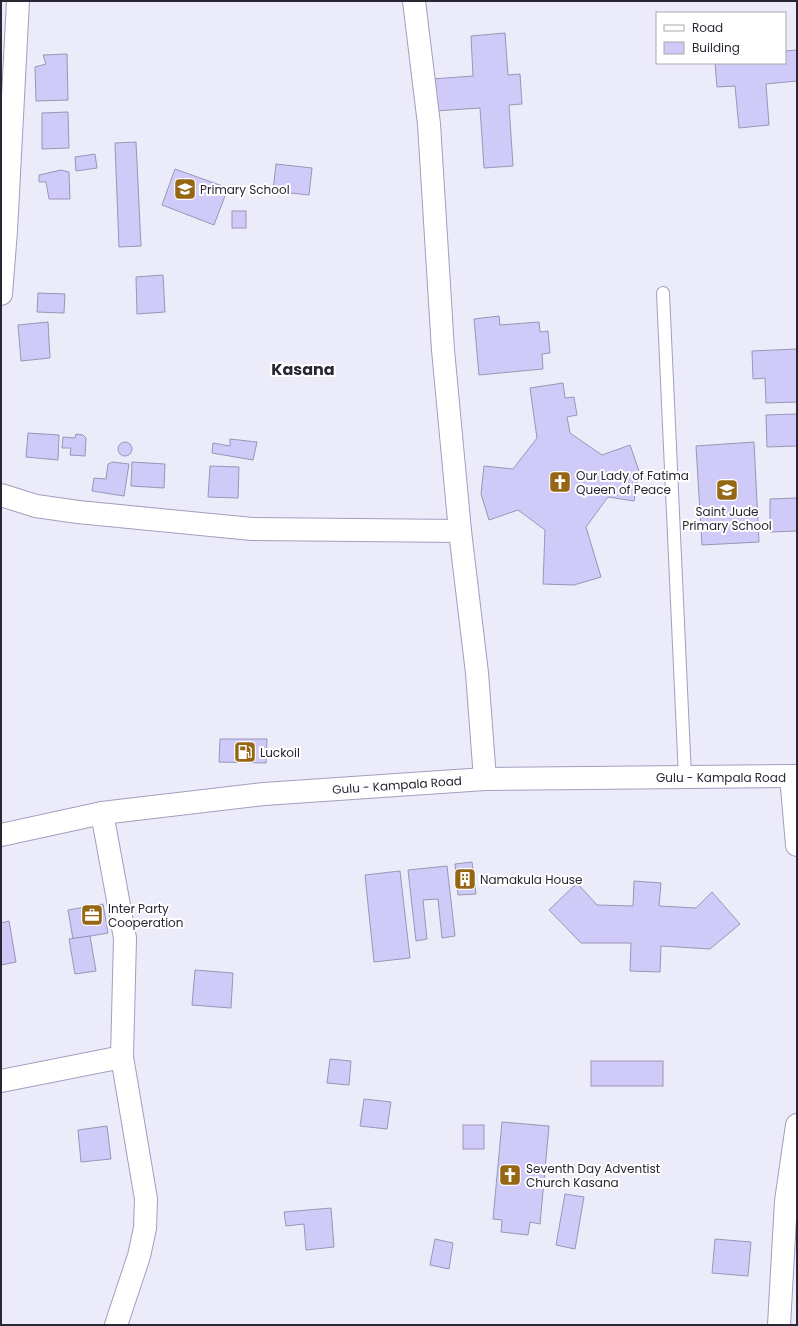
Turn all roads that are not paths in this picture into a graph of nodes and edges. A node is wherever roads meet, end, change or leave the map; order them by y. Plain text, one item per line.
1 (18, 1) edge
2 (414, 1) edge
3 (663, 293) dead end
4 (1, 294) edge
5 (1, 495) edge
6 (460, 531) junction
7 (794, 776) edge
8 (685, 777) junction
9 (485, 779) junction
10 (102, 813) junction
11 (1, 835) edge
12 (797, 846) edge
13 (122, 1057) junction
14 (1, 1081) edge
15 (797, 1125) edge
16 (116, 1325) edge
17 (779, 1325) edge

1 - 4 street
2 - 6 street
3 - 8 lane
5 - 6 street
6 - 9 street
7 - 8 street, Gulu - Kampala Road
7 - 12 street
8 - 9 street, Gulu - Kampala Road
9 - 10 street, Gulu - Kampala Road
10 - 11 street, Gulu - Kampala Road
10 - 13 street
13 - 14 street
13 - 16 street
15 - 17 street

